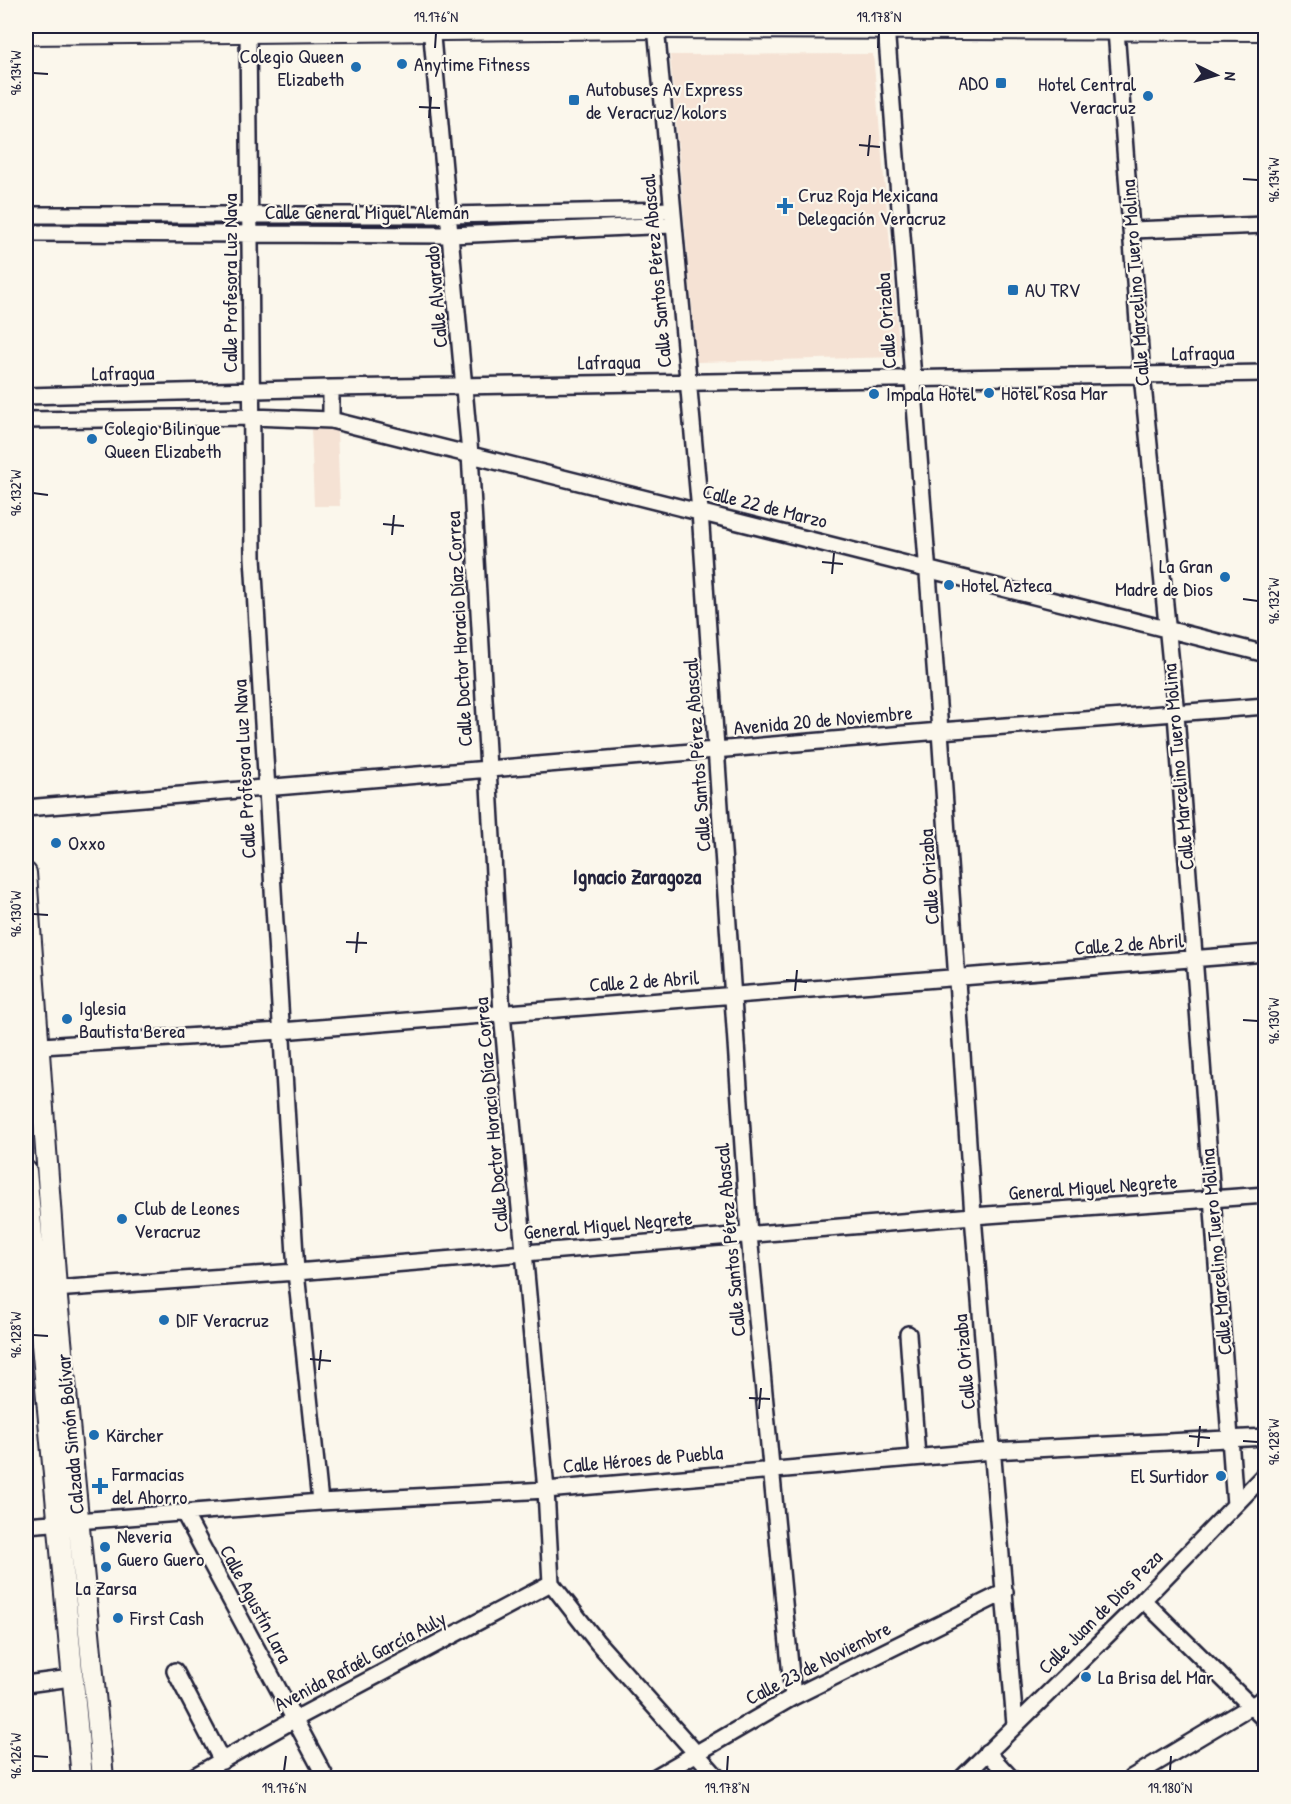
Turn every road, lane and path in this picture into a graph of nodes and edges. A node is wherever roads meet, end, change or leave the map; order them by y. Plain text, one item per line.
1 (656, 27) edge
2 (735, 27) edge
3 (886, 27) edge
4 (1116, 27) edge
5 (431, 29) edge
6 (1266, 30) edge
7 (248, 32) junction
8 (26, 34) edge
9 (251, 213) junction
10 (26, 214) edge
11 (450, 214) junction
12 (671, 217) junction
13 (1266, 225) edge
14 (1132, 230) junction
15 (26, 232) edge
16 (251, 233) junction
17 (452, 235) junction
18 (1266, 373) edge
19 (1142, 375) junction
20 (912, 378) junction
21 (687, 381) junction
22 (464, 386) junction
23 (331, 388) junction
24 (252, 390) junction
25 (26, 396) edge
26 (252, 417) junction
27 (26, 420) edge
28 (331, 420) junction
29 (470, 454) junction
30 (700, 511) junction
31 (928, 570) junction
32 (1166, 628) junction
33 (1266, 654) edge
34 (1266, 706) edge
35 (1176, 714) junction
36 (940, 730) junction
37 (718, 750) junction
38 (487, 771) junction
39 (266, 787) junction
40 (26, 808) edge
41 (26, 873) edge
42 (1266, 953) edge
43 (1193, 960) junction
44 (957, 978) junction
45 (733, 995) junction
46 (502, 1013) junction
47 (281, 1030) junction
48 (32, 1047) edge
49 (26, 1171) edge
50 (1266, 1195) edge
51 (1211, 1200) junction
52 (973, 1216) junction
53 (749, 1235) junction
54 (524, 1252) junction
55 (296, 1272) junction
56 (56, 1287) junction
57 (31, 1290) edge
58 (908, 1334) dead end
59 (1266, 1437) edge
60 (1232, 1438) junction
61 (992, 1451) junction
62 (917, 1457) junction
63 (772, 1468) junction
64 (1266, 1473) edge
65 (546, 1490) junction
66 (320, 1502) junction
67 (1235, 1505) junction
68 (183, 1513) junction
69 (79, 1521) junction
70 (59, 1523) junction
71 (26, 1526) edge
72 (551, 1583) junction
73 (1005, 1592) junction
74 (1143, 1600) junction
75 (175, 1671) dead end
76 (71, 1678) junction
77 (26, 1684) edge
78 (793, 1697) junction
79 (1266, 1697) edge
80 (1250, 1705) junction
81 (295, 1719) junction
82 (1266, 1721) edge
83 (1015, 1725) junction
84 (987, 1752) junction
85 (695, 1753) junction
86 (222, 1761) junction
87 (82, 1779) edge
88 (104, 1779) edge
89 (191, 1779) edge
90 (326, 1779) edge
91 (654, 1779) edge
92 (718, 1779) edge
93 (962, 1779) edge
94 (1011, 1779) edge
95 (1131, 1779) edge

1 - 2 main road
1 - 5 main road
1 - 12 street, Calle Santos Pérez Abascal
2 - 3 main road
3 - 4 main road
3 - 20 street, Calle Orizaba
4 - 6 main road
4 - 14 street, Calle Marcelino Tuero Molina
5 - 7 main road
5 - 11 street, Calle Alvarado
7 - 8 main road
7 - 9 street, Calle Profesora Luz Nava
9 - 10 street, Calle General Miguel Alemán
9 - 11 street, Calle General Miguel Alemán
9 - 16 street, Calle Profesora Luz Nava
11 - 12 street, Calle General Miguel Alemán
11 - 17 street, Calle Alvarado
12 - 17 street, Calle General Miguel Alemán
12 - 21 street, Calle Santos Pérez Abascal
13 - 14 street
14 - 19 street, Calle Marcelino Tuero Molina
15 - 16 street, Calle General Miguel Alemán
16 - 17 street, Calle General Miguel Alemán
16 - 24 street, Calle Profesora Luz Nava
17 - 22 street, Calle Alvarado
18 - 19 street, Lafragua
19 - 20 street, Lafragua
19 - 32 street, Calle Marcelino Tuero Molina
20 - 21 street, Lafragua
20 - 31 street, Calle Orizaba
21 - 22 street, Lafragua
21 - 30 street, Calle Santos Pérez Abascal
22 - 23 street, Lafragua
22 - 29 street, Calle Doctor Horacio Díaz Correa
23 - 24 street, Lafragua
23 - 28 street
24 - 25 street, Lafragua
24 - 26 street, Calle Profesora Luz Nava
26 - 27 street
26 - 28 street, Calle 22 de Marzo
26 - 39 street, Calle Profesora Luz Nava
28 - 29 street, Calle 22 de Marzo
29 - 30 street, Calle 22 de Marzo
29 - 38 street, Calle Doctor Horacio Díaz Correa
30 - 31 street, Calle 22 de Marzo
30 - 37 street, Calle Santos Pérez Abascal
31 - 32 street, Calle 22 de Marzo
31 - 36 street, Calle Orizaba
32 - 33 street, Calle 22 de Marzo
32 - 35 street, Calle Marcelino Tuero Molina
34 - 35 street, Avenida 20 de Noviembre
35 - 36 street, Avenida 20 de Noviembre
35 - 43 street, Calle Marcelino Tuero Molina
36 - 37 street, Avenida 20 de Noviembre
36 - 44 street, Calle Orizaba
37 - 38 street, Avenida 20 de Noviembre
37 - 45 street, Calle Santos Pérez Abascal
38 - 39 street, Avenida 20 de Noviembre
38 - 46 street, Calle Doctor Horacio Díaz Correa
39 - 40 street, Avenida 20 de Noviembre
39 - 47 street, Calle Profesora Luz Nava
41 - 48 main road, Calzada Simón Bolívar
42 - 43 street, Calle 2 de Abril
43 - 44 street, Calle 2 de Abril
43 - 51 street, Calle Marcelino Tuero Molina
44 - 45 street, Calle 2 de Abril
44 - 52 street, Calle Orizaba
45 - 46 street, Calle 2 de Abril
45 - 53 street, Calle Santos Pérez Abascal
46 - 47 street, Calle 2 de Abril
46 - 54 street, Calle Doctor Horacio Díaz Correa
47 - 48 street, Calle 2 de Abril
47 - 55 street, Calle Profesora Luz Nava
48 - 56 main road, Calzada Simón Bolívar
49 - 57 main road, Calzada Simón Bolívar
50 - 51 street, General Miguel Negrete
51 - 52 street, General Miguel Negrete
51 - 60 street, Calle Marcelino Tuero Molina
52 - 53 street, General Miguel Negrete
52 - 61 street, Calle Orizaba
53 - 54 street, General Miguel Negrete
53 - 63 street, Calle Santos Pérez Abascal
54 - 55 street, General Miguel Negrete
54 - 65 street, Calle Doctor Horacio Díaz Correa
55 - 56 street, General Miguel Negrete
55 - 66 street, Calle Profesora Luz Nava
56 - 57 street, General Miguel Negrete
56 - 69 main road, Calzada Simón Bolívar
57 - 70 main road, Calzada Simón Bolívar
58 - 62 street
59 - 60 street, Calle Héroes de Puebla
60 - 61 street, Calle Héroes de Puebla
60 - 67 street, Calle Marcelino Tuero Molina
61 - 62 street, Calle Héroes de Puebla
61 - 73 street, Calle Orizaba
62 - 63 street, Calle Héroes de Puebla
63 - 65 street, Calle Héroes de Puebla
63 - 78 street, Calle Santos Pérez Abascal
64 - 67 street, Calle Juan de Dios Peza
65 - 66 street, Calle Héroes de Puebla
65 - 72 street, Calle Doctor Horacio Díaz Correa
66 - 68 street, Calle Héroes de Puebla
67 - 74 street, Calle Juan de Dios Peza
68 - 69 street, Calle Héroes de Puebla
68 - 81 street, Calle Agustín Lara
69 - 70 street, Calle Héroes de Puebla
69 - 88 main road, Calzada Simón Bolívar
70 - 71 street, Calle Héroes de Puebla
70 - 76 main road, Calzada Simón Bolívar
72 - 81 street, Avenida Rafaél García Auly
72 - 85 street
73 - 78 street, Calle 23 de Noviembre
73 - 83 street, Calle Orizaba
74 - 80 street
74 - 83 street, Calle Juan de Dios Peza
75 - 86 street
76 - 77 street
76 - 87 main road, Calzada Simón Bolívar
78 - 85 street, Calle 23 de Noviembre
79 - 80 street
80 - 82 street
80 - 95 street
81 - 86 street, Avenida Rafaél García Auly
81 - 90 street, Calle Agustín Lara
83 - 84 street, Calle Juan de Dios Peza
84 - 93 street, Calle Juan de Dios Peza
84 - 94 street
85 - 91 street, Calle 23 de Noviembre
85 - 92 street
86 - 89 street, Avenida Rafaél García Auly

